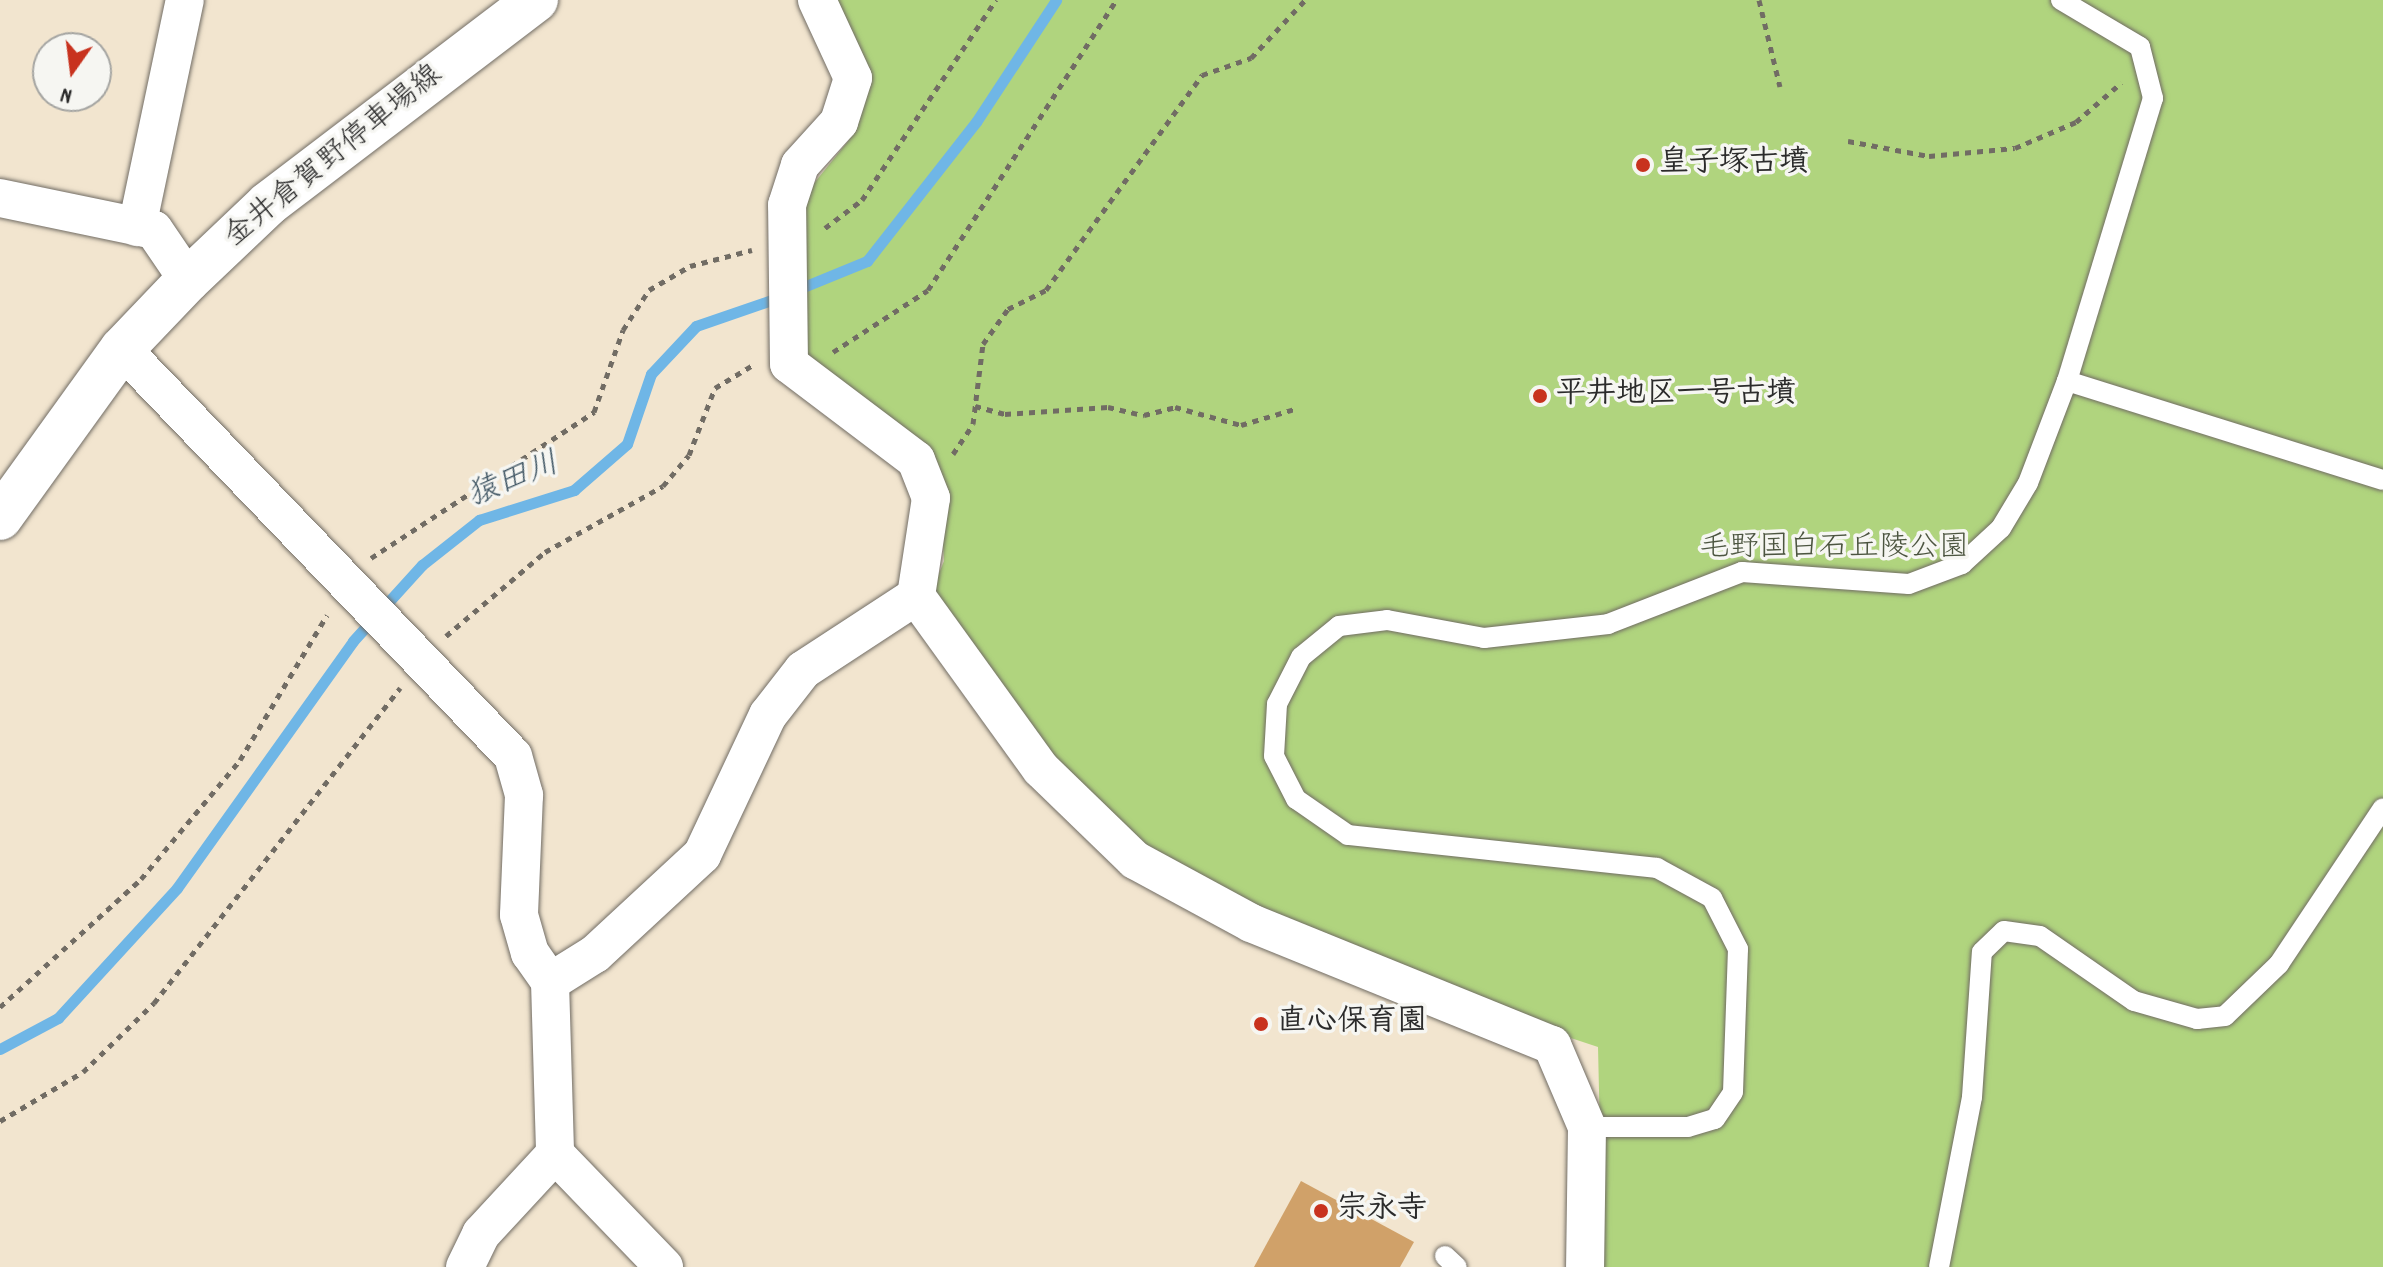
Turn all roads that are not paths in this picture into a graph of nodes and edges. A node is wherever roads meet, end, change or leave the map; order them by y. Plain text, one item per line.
1 (185, 0) edge
2 (536, 0) edge
3 (817, 0) edge
4 (2061, 0) edge
5 (0, 198) edge
6 (137, 227) junction
7 (188, 280) junction
8 (122, 349) junction
9 (2067, 381) junction
10 (2383, 480) edge
11 (0, 518) edge
12 (916, 596) junction
13 (2383, 808) edge
14 (550, 982) junction
15 (1587, 1127) junction
16 (555, 1154) junction
17 (465, 1267) edge
18 (664, 1267) edge
19 (1585, 1267) edge
20 (1939, 1267) edge

1 - 6 street
2 - 7 main road, 金井倉賀野停車場線
3 - 12 street
4 - 9 lane
5 - 6 street
6 - 7 street
7 - 8 main road, 金井倉賀野停車場線
8 - 11 main road, 金井倉賀野停車場線
8 - 14 street
9 - 10 lane
9 - 15 lane
12 - 14 street
12 - 15 street
13 - 20 lane
14 - 16 street
15 - 19 street
16 - 17 street
16 - 18 street

